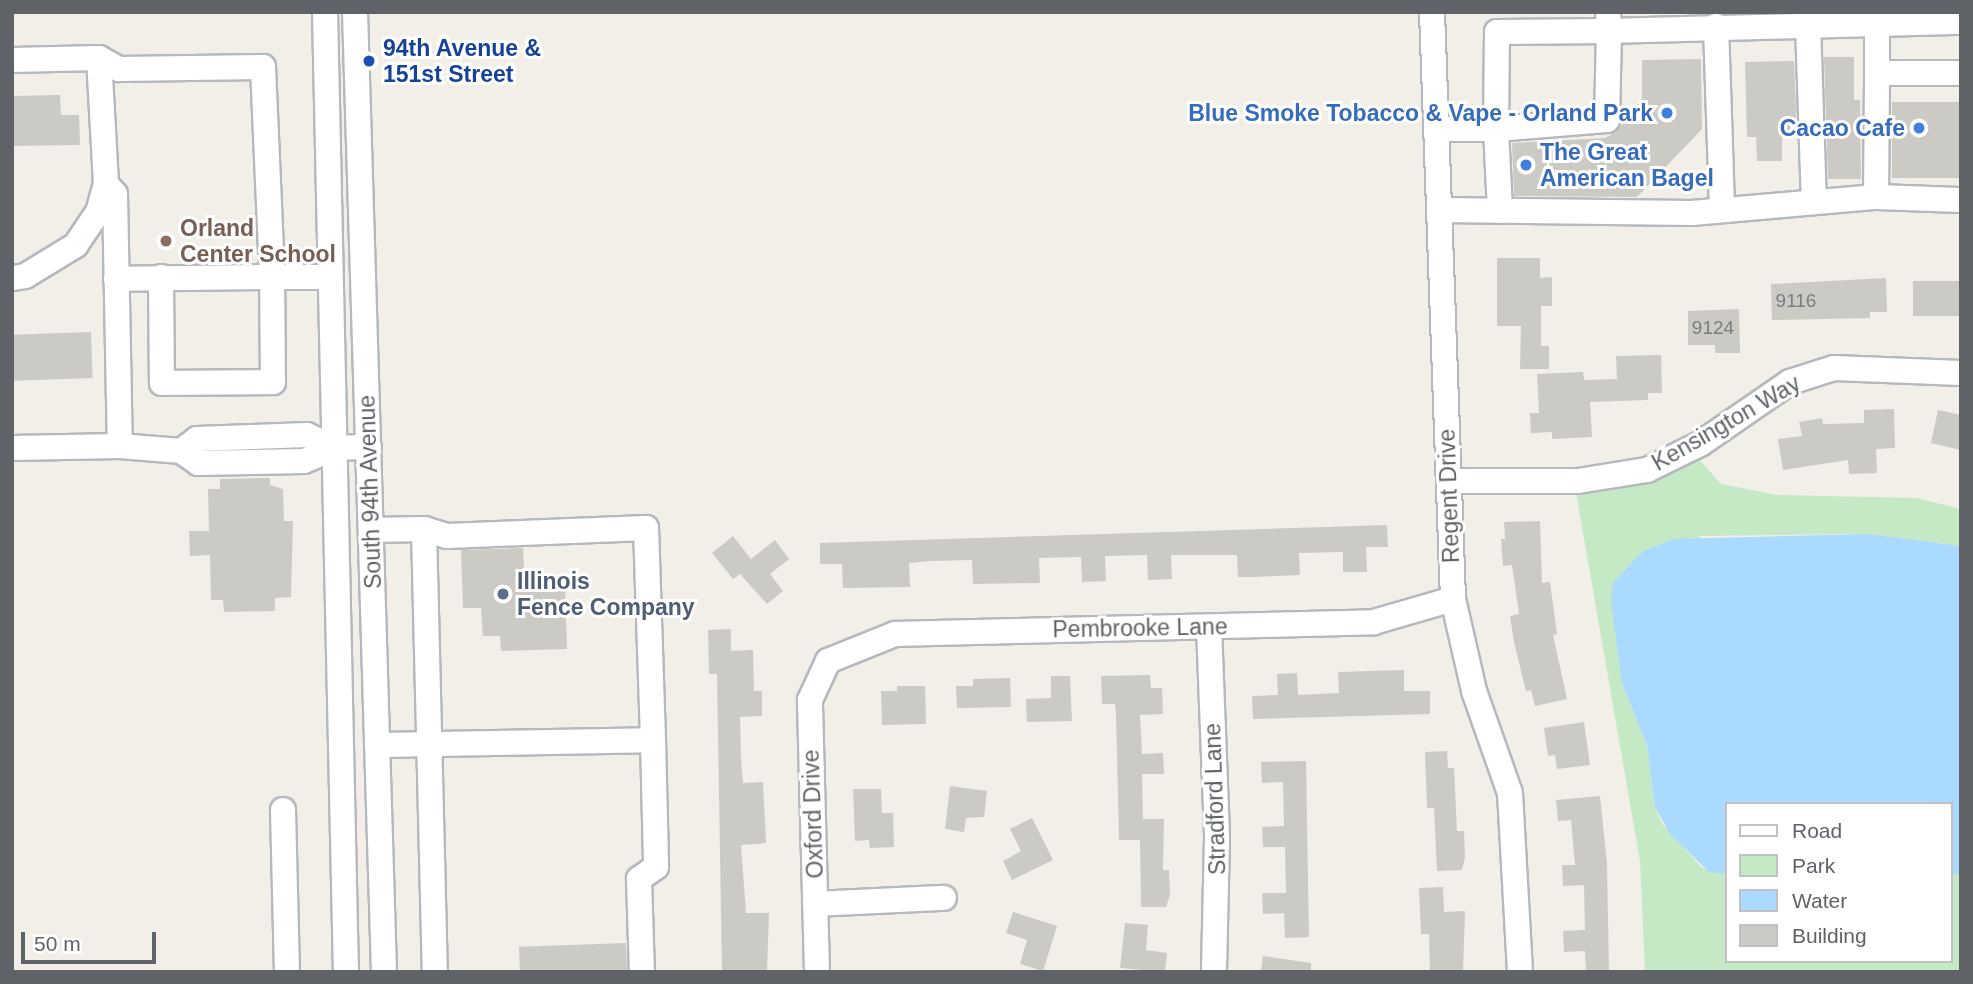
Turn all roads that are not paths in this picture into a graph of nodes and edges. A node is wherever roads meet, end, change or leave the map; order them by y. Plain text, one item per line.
1 (325, 12) edge
2 (355, 12) edge
3 (1432, 12) edge
4 (1608, 22) edge
5 (1961, 22) edge
6 (1877, 23) junction
7 (1808, 24) junction
8 (1716, 26) junction
9 (99, 58) junction
10 (12, 60) edge
11 (1877, 73) junction
12 (1961, 73) edge
13 (1437, 129) junction
14 (1496, 129) junction
15 (106, 183) junction
16 (1876, 197) junction
17 (1961, 200) edge
18 (1814, 201) junction
19 (1722, 209) junction
20 (1440, 210) junction
21 (1500, 211) junction
22 (161, 277) junction
23 (272, 277) junction
24 (330, 277) junction
25 (12, 278) edge
26 (116, 279) junction
27 (1961, 373) edge
28 (120, 446) junction
29 (369, 447) junction
30 (12, 448) edge
31 (334, 448) junction
32 (1449, 481) junction
33 (424, 529) junction
34 (371, 530) junction
35 (1453, 599) junction
36 (1209, 627) junction
37 (828, 660) joint
38 (653, 740) junction
39 (377, 745) junction
40 (429, 747) junction
41 (284, 810) dead end
42 (944, 898) dead end
43 (816, 904) junction
44 (287, 972) edge
45 (346, 972) edge
46 (384, 972) edge
47 (435, 972) edge
48 (642, 972) edge
49 (817, 972) edge
50 (1214, 972) edge
51 (1520, 972) edge

1 - 24 street, South 94th Avenue
2 - 29 street, South 94th Avenue
3 - 13 street, Regent Drive
4 - 8 street
4 - 14 street
4 - 14 street
5 - 6 street
6 - 7 street
6 - 11 street
7 - 8 street
7 - 18 street
8 - 19 street
9 - 10 street
9 - 15 street
9 - 23 street
11 - 12 street
11 - 16 street
13 - 14 street
13 - 20 street, Regent Drive
14 - 21 street
15 - 25 street
15 - 26 street
16 - 17 street
16 - 18 street
18 - 19 street
19 - 21 street
20 - 21 street
20 - 32 street, Regent Drive
22 - 23 street
22 - 23 street
22 - 26 street
23 - 24 street
24 - 31 street, South 94th Avenue
26 - 28 street
27 - 32 street, Kensington Way
28 - 30 street
28 - 31 street
29 - 31 street
29 - 34 street, South 94th Avenue
31 - 45 street, South 94th Avenue
32 - 35 street, Regent Drive
33 - 34 street
33 - 38 street
33 - 40 street
34 - 39 street, South 94th Avenue
35 - 36 street, Pembrooke Lane
35 - 51 street, Regent Drive
36 - 37 street, Pembrooke Lane
36 - 50 street, Stradford Lane
37 - 43 street, Oxford Drive
38 - 40 street
38 - 48 street
39 - 40 street
39 - 46 street, South 94th Avenue
40 - 47 street
41 - 44 street
42 - 43 street
43 - 49 street, Oxford Drive

